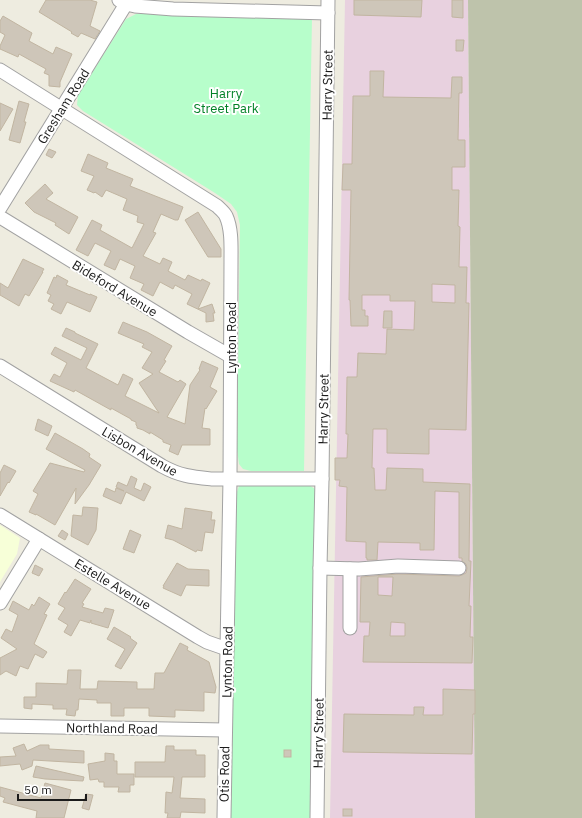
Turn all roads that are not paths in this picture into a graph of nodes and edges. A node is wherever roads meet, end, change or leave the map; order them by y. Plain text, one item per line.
1 (123, 2) edge
2 (328, 6) edge
3 (0, 70) edge
4 (62, 108) junction
5 (0, 208) edge
6 (0, 217) edge
7 (230, 356) junction
8 (0, 366) edge
9 (230, 479) junction
10 (322, 479) junction
11 (0, 515) edge
12 (38, 539) junction
13 (320, 568) junction
14 (459, 568) dead end
15 (350, 569) junction
16 (0, 603) edge
17 (350, 628) dead end
18 (227, 649) junction
19 (0, 726) edge
20 (225, 730) junction
21 (224, 818) edge
22 (317, 818) edge

1 - 2 street
1 - 4 street, Gresham Road
2 - 10 street, Harry Street
3 - 4 street, Lynton Road
4 - 5 street, Gresham Road
4 - 7 street, Lynton Road
6 - 7 street, Bideford Avenue
7 - 9 street, Lynton Road
8 - 9 street, Lisbon Avenue
9 - 10 street, Lisbon Avenue
9 - 18 street, Lynton Road
10 - 13 street, Harry Street
11 - 12 street, Estelle Avenue
12 - 16 street
12 - 18 street, Estelle Avenue
13 - 15 street
13 - 22 street, Harry Street
14 - 15 street
15 - 17 street
18 - 20 street, Lynton Road
19 - 20 street, Northland Road
20 - 21 street, Otis Road

